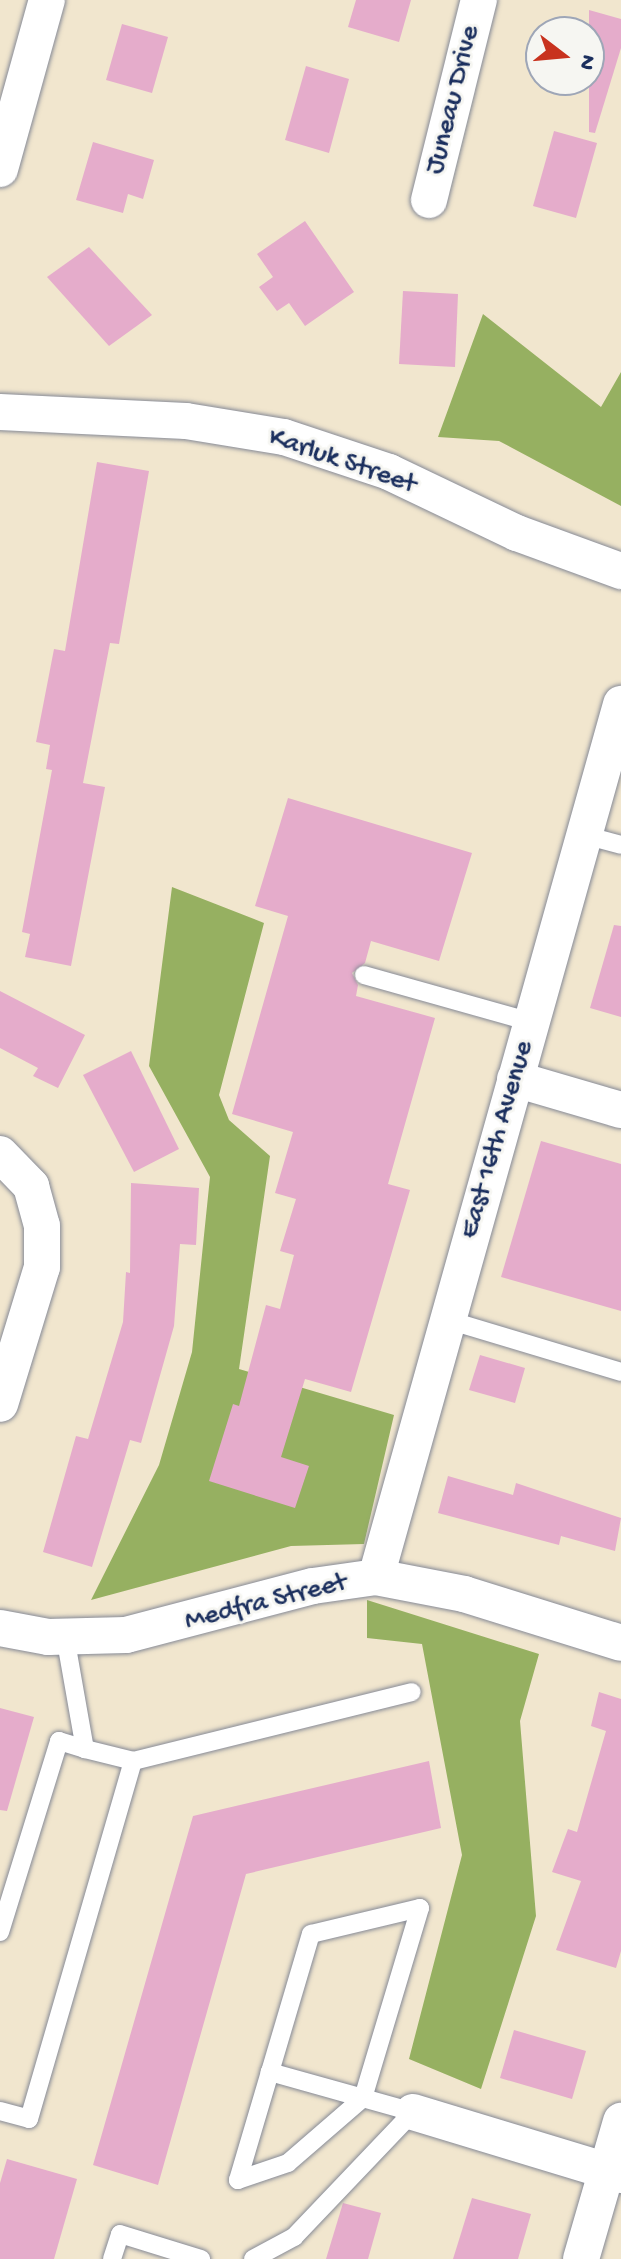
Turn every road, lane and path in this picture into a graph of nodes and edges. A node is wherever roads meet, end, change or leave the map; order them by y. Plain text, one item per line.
1 (47, 0) edge
2 (479, 0) edge
3 (0, 169) edge
4 (429, 200) dead end
5 (0, 412) edge
6 (621, 571) edge
7 (621, 704) edge
8 (584, 835) junction
9 (621, 845) edge
10 (364, 975) dead end
11 (531, 1022) junction
12 (515, 1079) junction
13 (621, 1110) edge
14 (0, 1154) edge
15 (448, 1320) junction
16 (621, 1372) edge
17 (0, 1404) edge
18 (376, 1577) junction
19 (0, 1628) edge
20 (65, 1636) junction
21 (621, 1643) edge
22 (412, 1692) dead end
23 (85, 1749) junction
24 (133, 1761) junction
25 (0, 1932) edge
26 (270, 2072) junction
27 (363, 2098) junction
28 (0, 2111) edge
29 (413, 2112) junction
30 (621, 2121) edge
31 (614, 2173) edge
32 (112, 2259) edge
33 (201, 2259) edge
34 (253, 2259) edge
35 (581, 2259) edge

1 - 3 street
2 - 4 street, Juneau Drive
5 - 6 street, Karluk Street
7 - 8 street, East 16th Avenue
8 - 9 lane
8 - 11 street, East 16th Avenue
10 - 11 lane
11 - 12 street, East 16th Avenue
12 - 13 street
12 - 15 street, East 16th Avenue
14 - 17 street
15 - 16 lane
15 - 18 street, East 16th Avenue
18 - 20 street, Medfra Street
18 - 21 street, Medfra Street
19 - 20 street, Medfra Street
20 - 23 lane
22 - 24 lane
23 - 24 lane
23 - 25 lane
24 - 28 lane
26 - 27 lane
26 - 27 lane
26 - 27 lane
27 - 29 lane
29 - 31 street
29 - 34 lane
30 - 31 street
31 - 35 street
32 - 33 lane

